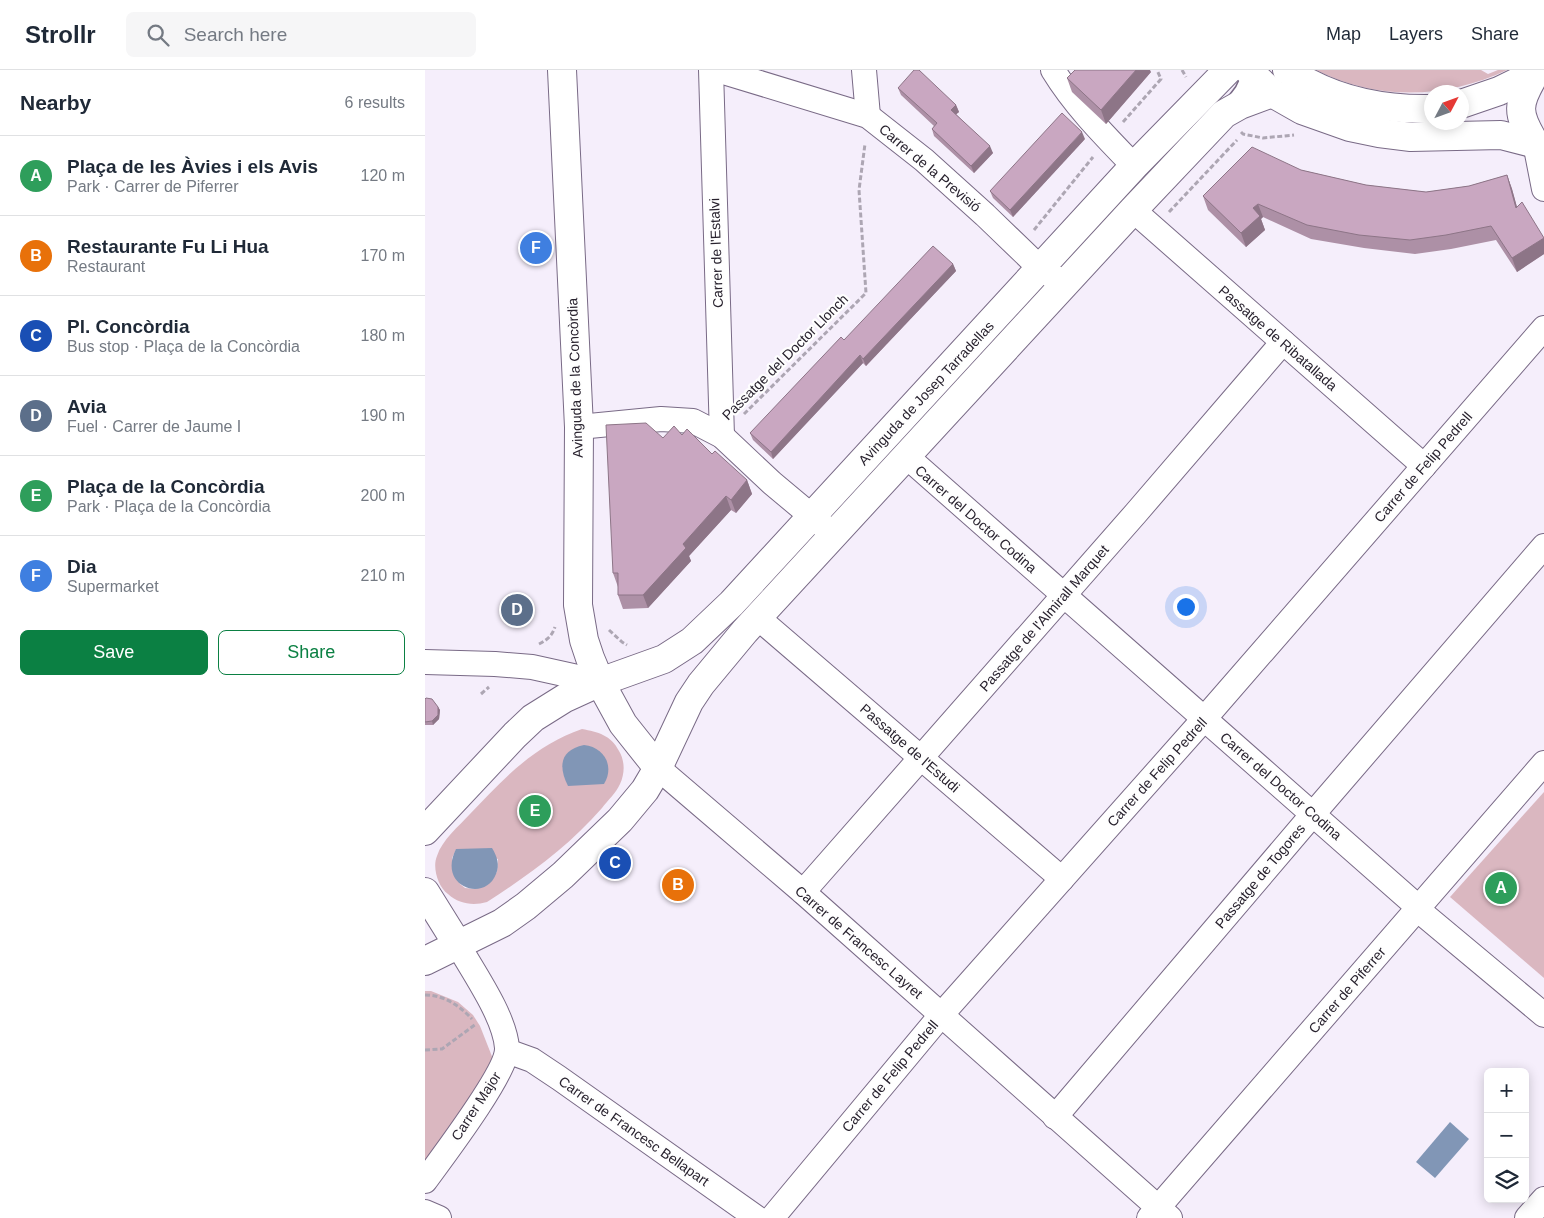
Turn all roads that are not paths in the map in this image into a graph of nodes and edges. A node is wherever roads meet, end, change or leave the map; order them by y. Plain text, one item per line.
1 (562, 70) edge
2 (711, 70) edge
3 (717, 70) edge
4 (864, 70) edge
5 (1053, 70) edge
6 (1244, 70) edge
7 (1287, 70) edge
8 (1539, 72) edge
9 (1272, 94) junction
10 (1469, 101) edge
11 (1424, 109) edge
12 (1224, 114) junction
13 (868, 116) junction
14 (1541, 148) edge
15 (1134, 166) junction
16 (1544, 189) edge
17 (1133, 210) junction
18 (1040, 268) junction
19 (1067, 282) junction
20 (1544, 328) edge
21 (1283, 342) junction
22 (579, 428) junction
23 (722, 436) junction
24 (905, 456) junction
25 (1424, 466) junction
26 (811, 517) junction
27 (833, 534) junction
28 (1544, 546) edge
29 (1063, 596) junction
30 (757, 617) junction
31 (425, 662) edge
32 (600, 682) junction
33 (1205, 719) junction
34 (922, 758) junction
35 (1544, 763) edge
36 (659, 768) junction
37 (1313, 814) junction
38 (425, 831) edge
39 (1062, 879) junction
40 (425, 892) edge
41 (803, 892) junction
42 (1417, 909) junction
43 (459, 945) junction
44 (425, 961) edge
45 (942, 1014) junction
46 (1544, 1016) edge
47 (507, 1051) junction
48 (1055, 1117) junction
49 (425, 1181) edge
50 (1544, 1198) edge
51 (425, 1212) edge
52 (1159, 1215) edge
53 (439, 1218) edge
54 (757, 1218) edge
55 (772, 1218) edge
56 (1527, 1218) edge

1 - 22 main road, Avinguda de la Concòrdia
2 - 23 street, Carrer de l'Estalvi
3 - 13 street, Carrer de la Previsió
4 - 13 street
5 - 15 street
6 - 9 main road
6 - 12 lane, Avinguda de Josep Tarradellas
6 - 15 main road, Avinguda de Josep Tarradellas
7 - 11 main road
8 - 10 main road
8 - 14 main road
9 - 12 main road, Avinguda de Josep Tarradellas
9 - 14 main road
12 - 17 main road, Avinguda de Josep Tarradellas
13 - 18 street, Carrer de la Previsió
14 - 16 street
15 - 18 main road, Avinguda de Josep Tarradellas
17 - 19 main road, Avinguda de Josep Tarradellas
17 - 21 street, Passatge de Ribatallada
18 - 19 street, Carrer de la Previsió
18 - 26 main road, Avinguda de Josep Tarradellas
19 - 24 main road, Avinguda de Josep Tarradellas
20 - 25 street, Carrer de Felip Pedrell
21 - 25 street, Passatge de Ribatallada
21 - 29 street, Passatge de l'Almirall Marquet
22 - 23 street
22 - 32 main road, Avinguda de la Concòrdia
23 - 26 street
24 - 27 main road, Avinguda de Josep Tarradellas
24 - 29 street, Carrer del Doctor Codina
25 - 33 street, Carrer de Felip Pedrell
26 - 27 street
26 - 32 main road, Avinguda de Josep Tarradellas
27 - 30 main road, Avinguda de Josep Tarradellas
28 - 37 street, Passatge de Togores
29 - 33 street, Carrer del Doctor Codina
29 - 34 street, Passatge de l'Almirall Marquet
30 - 34 street, Passatge de l'Estudi
30 - 36 main road, Avinguda de Josep Tarradellas
31 - 32 street
32 - 36 main road, Avinguda de la Concòrdia
32 - 38 main road, Avinguda de Josep Tarradellas
33 - 37 street, Carrer del Doctor Codina
33 - 39 street, Carrer de Felip Pedrell
34 - 39 street, Passatge de l'Estudi
34 - 41 street, Passatge de l'Almirall Marquet
35 - 42 street, Carrer de Piferrer
36 - 41 street, Carrer de Francesc Layret
36 - 43 main road, Avinguda de Josep Tarradellas
37 - 42 street, Carrer del Doctor Codina
37 - 48 street, Passatge de Togores
39 - 45 street, Carrer de Felip Pedrell
40 - 43 main road
41 - 45 street, Carrer de Francesc Layret
42 - 46 street, Carrer del Doctor Codina
42 - 52 street, Carrer de Piferrer
43 - 44 main road, Avinguda de Josep Tarradellas
43 - 47 street
45 - 48 street, Carrer de Francesc Layret
45 - 55 street, Carrer de Felip Pedrell
47 - 49 street, Carrer Major
47 - 54 street, Carrer de Francesc Bellapart
48 - 52 street, Carrer de Francesc Layret
50 - 56 street
51 - 53 street

